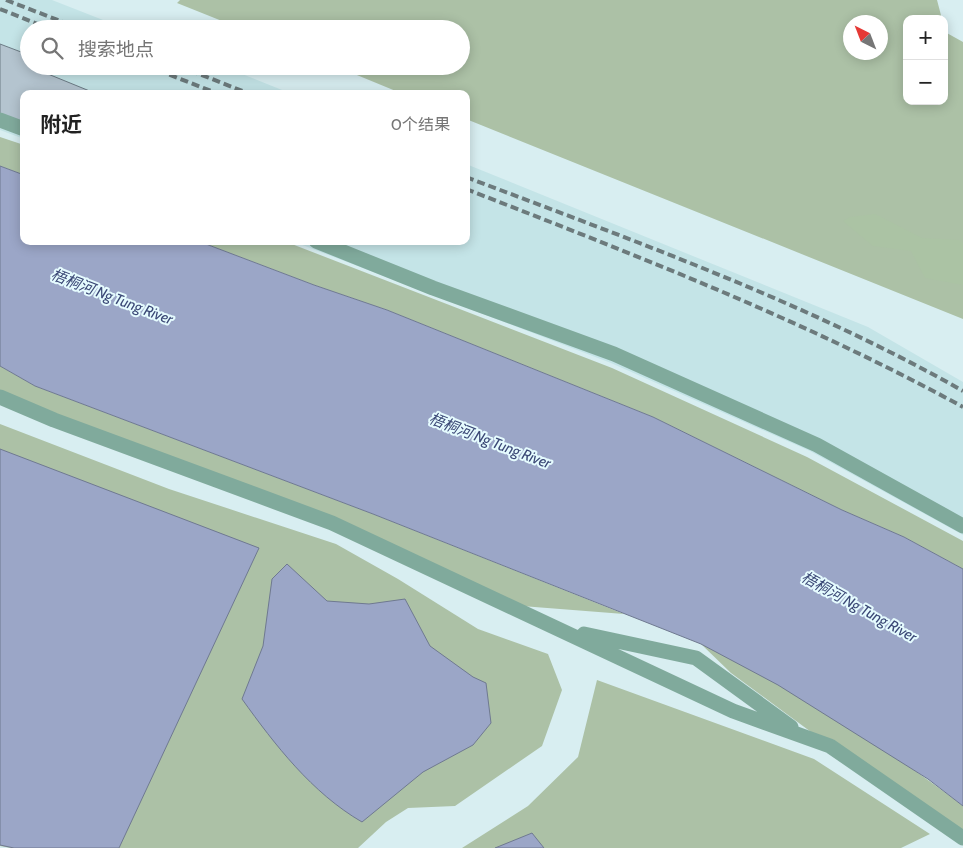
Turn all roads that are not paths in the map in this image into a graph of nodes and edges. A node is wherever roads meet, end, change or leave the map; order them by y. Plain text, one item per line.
1 (0, 120) edge
2 (20, 128) edge
3 (326, 245) edge
4 (0, 397) edge
5 (963, 526) edge
6 (558, 628) junction
7 (806, 737) junction
8 (963, 838) edge

1 - 2 lane
3 - 5 lane
4 - 6 lane
6 - 7 lane
6 - 7 lane
7 - 8 lane

